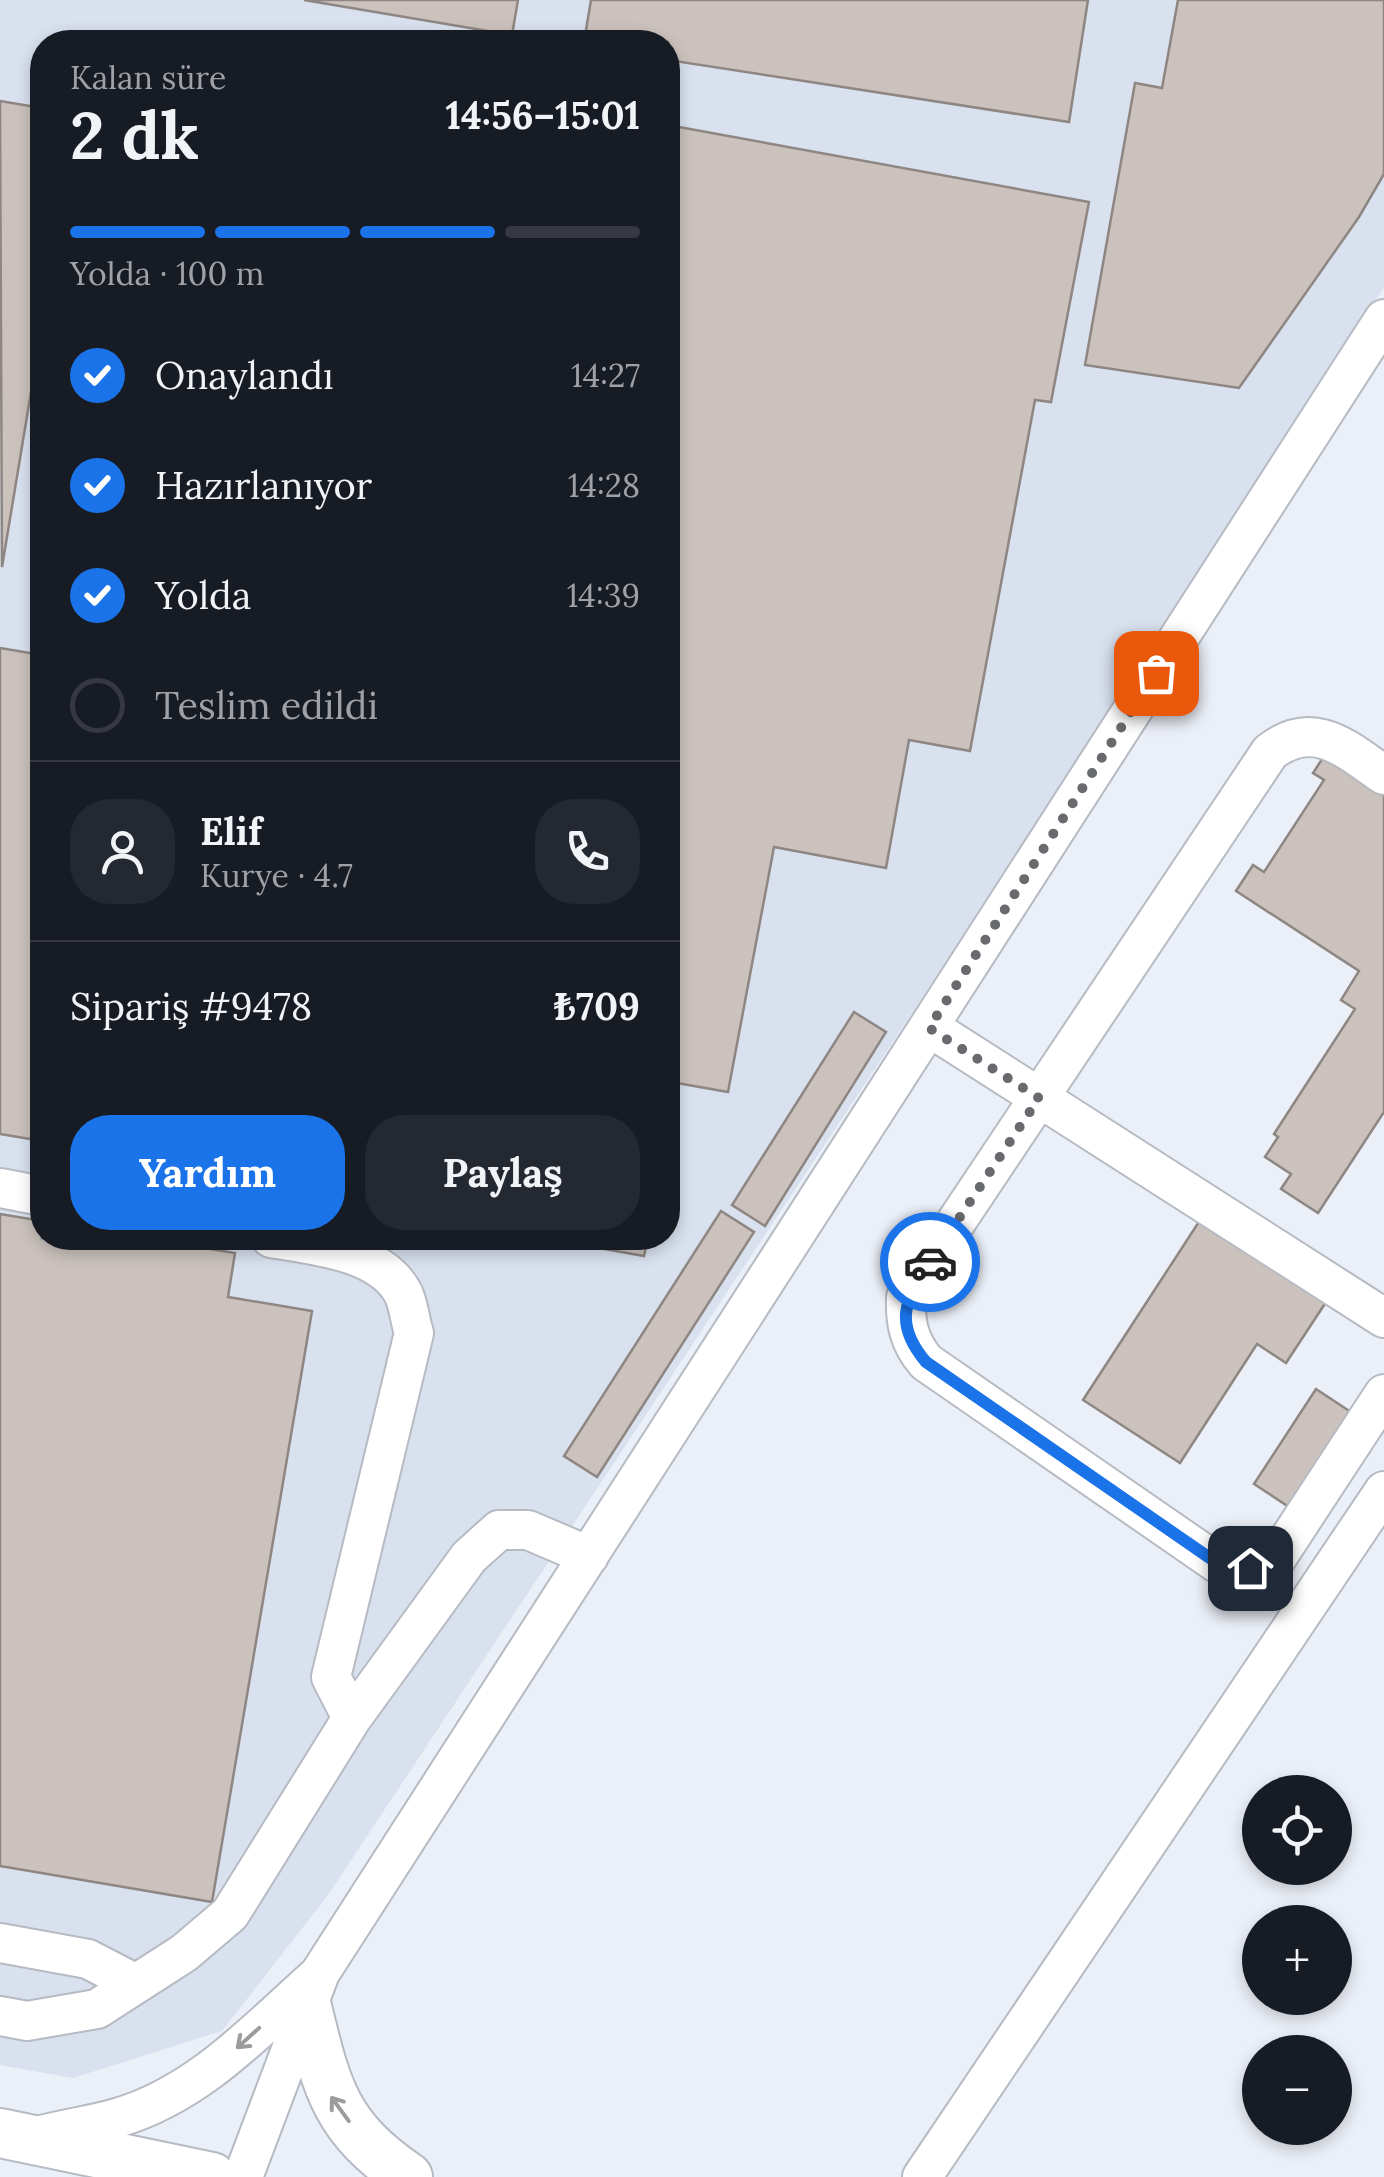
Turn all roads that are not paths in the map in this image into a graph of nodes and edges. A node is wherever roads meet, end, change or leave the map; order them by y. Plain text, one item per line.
1 (1384, 319) edge
2 (1384, 775) edge
3 (929, 1028) junction
4 (1039, 1098) junction
5 (0, 1188) edge
6 (30, 1194) edge
7 (336, 1250) edge
8 (1384, 1318) edge
9 (1384, 1394) edge
10 (1384, 1491) edge
11 (588, 1556) junction
12 (352, 1718) junction
13 (0, 1943) edge
14 (136, 1984) junction
15 (314, 1990) junction
16 (0, 2016) edge
17 (15, 2135) edge
18 (212, 2177) edge
19 (243, 2177) edge
20 (408, 2177) edge
21 (922, 2177) edge

1 - 3 street
2 - 4 street
3 - 4 street
3 - 11 street
4 - 8 street
4 - 9 street
5 - 6 street
7 - 12 street
10 - 21 street
11 - 12 street
11 - 15 street
12 - 14 street
13 - 14 street
14 - 16 street
15 -> 17 street
15 - 19 street
20 -> 15 main road
17 - 18 main road

